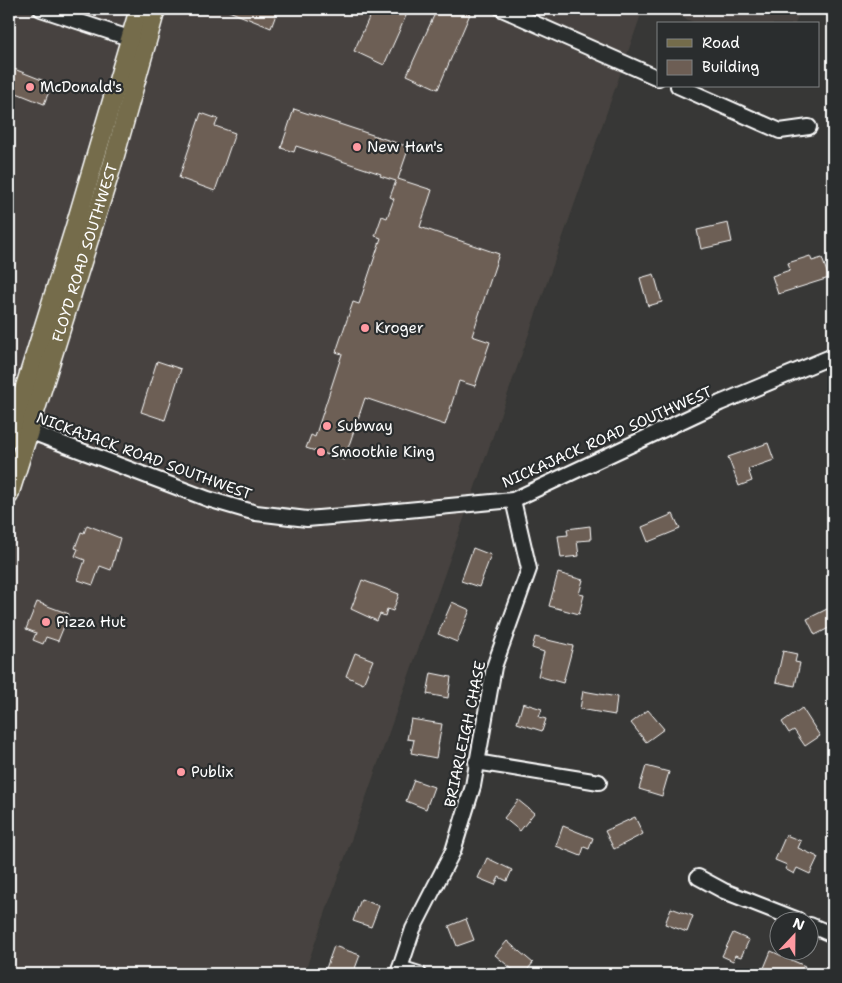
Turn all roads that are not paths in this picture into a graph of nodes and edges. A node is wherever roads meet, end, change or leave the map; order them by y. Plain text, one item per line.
1 (41, 9) edge
2 (139, 9) edge
3 (156, 9) edge
4 (502, 9) edge
5 (138, 41) junction
6 (657, 78) edge
7 (683, 88) edge
8 (809, 127) dead end
9 (833, 356) edge
10 (17, 431) edge
11 (9, 495) edge
12 (513, 500) junction
13 (476, 762) junction
14 (599, 782) dead end
15 (698, 877) dead end
16 (772, 910) edge
17 (820, 929) edge
18 (833, 935) edge
19 (399, 971) edge
20 (419, 974) edge

1 - 5 street
2 - 5 main road, FLOYD ROAD SOUTHWEST
3 - 5 main road, FLOYD ROAD SOUTHWEST
4 - 6 street
5 - 10 main road, FLOYD ROAD SOUTHWEST
7 - 8 street
9 - 12 street, NICKAJACK ROAD SOUTHWEST
10 - 11 main road, FLOYD ROAD SOUTHWEST
10 - 12 street, NICKAJACK ROAD SOUTHWEST
12 - 13 street, BRIARLEIGH CHASE
13 - 14 street
13 - 19 street, BRIARLEIGH CHASE
15 - 16 street
17 - 18 street
19 - 20 street, BRIARLEIGH CHASE

